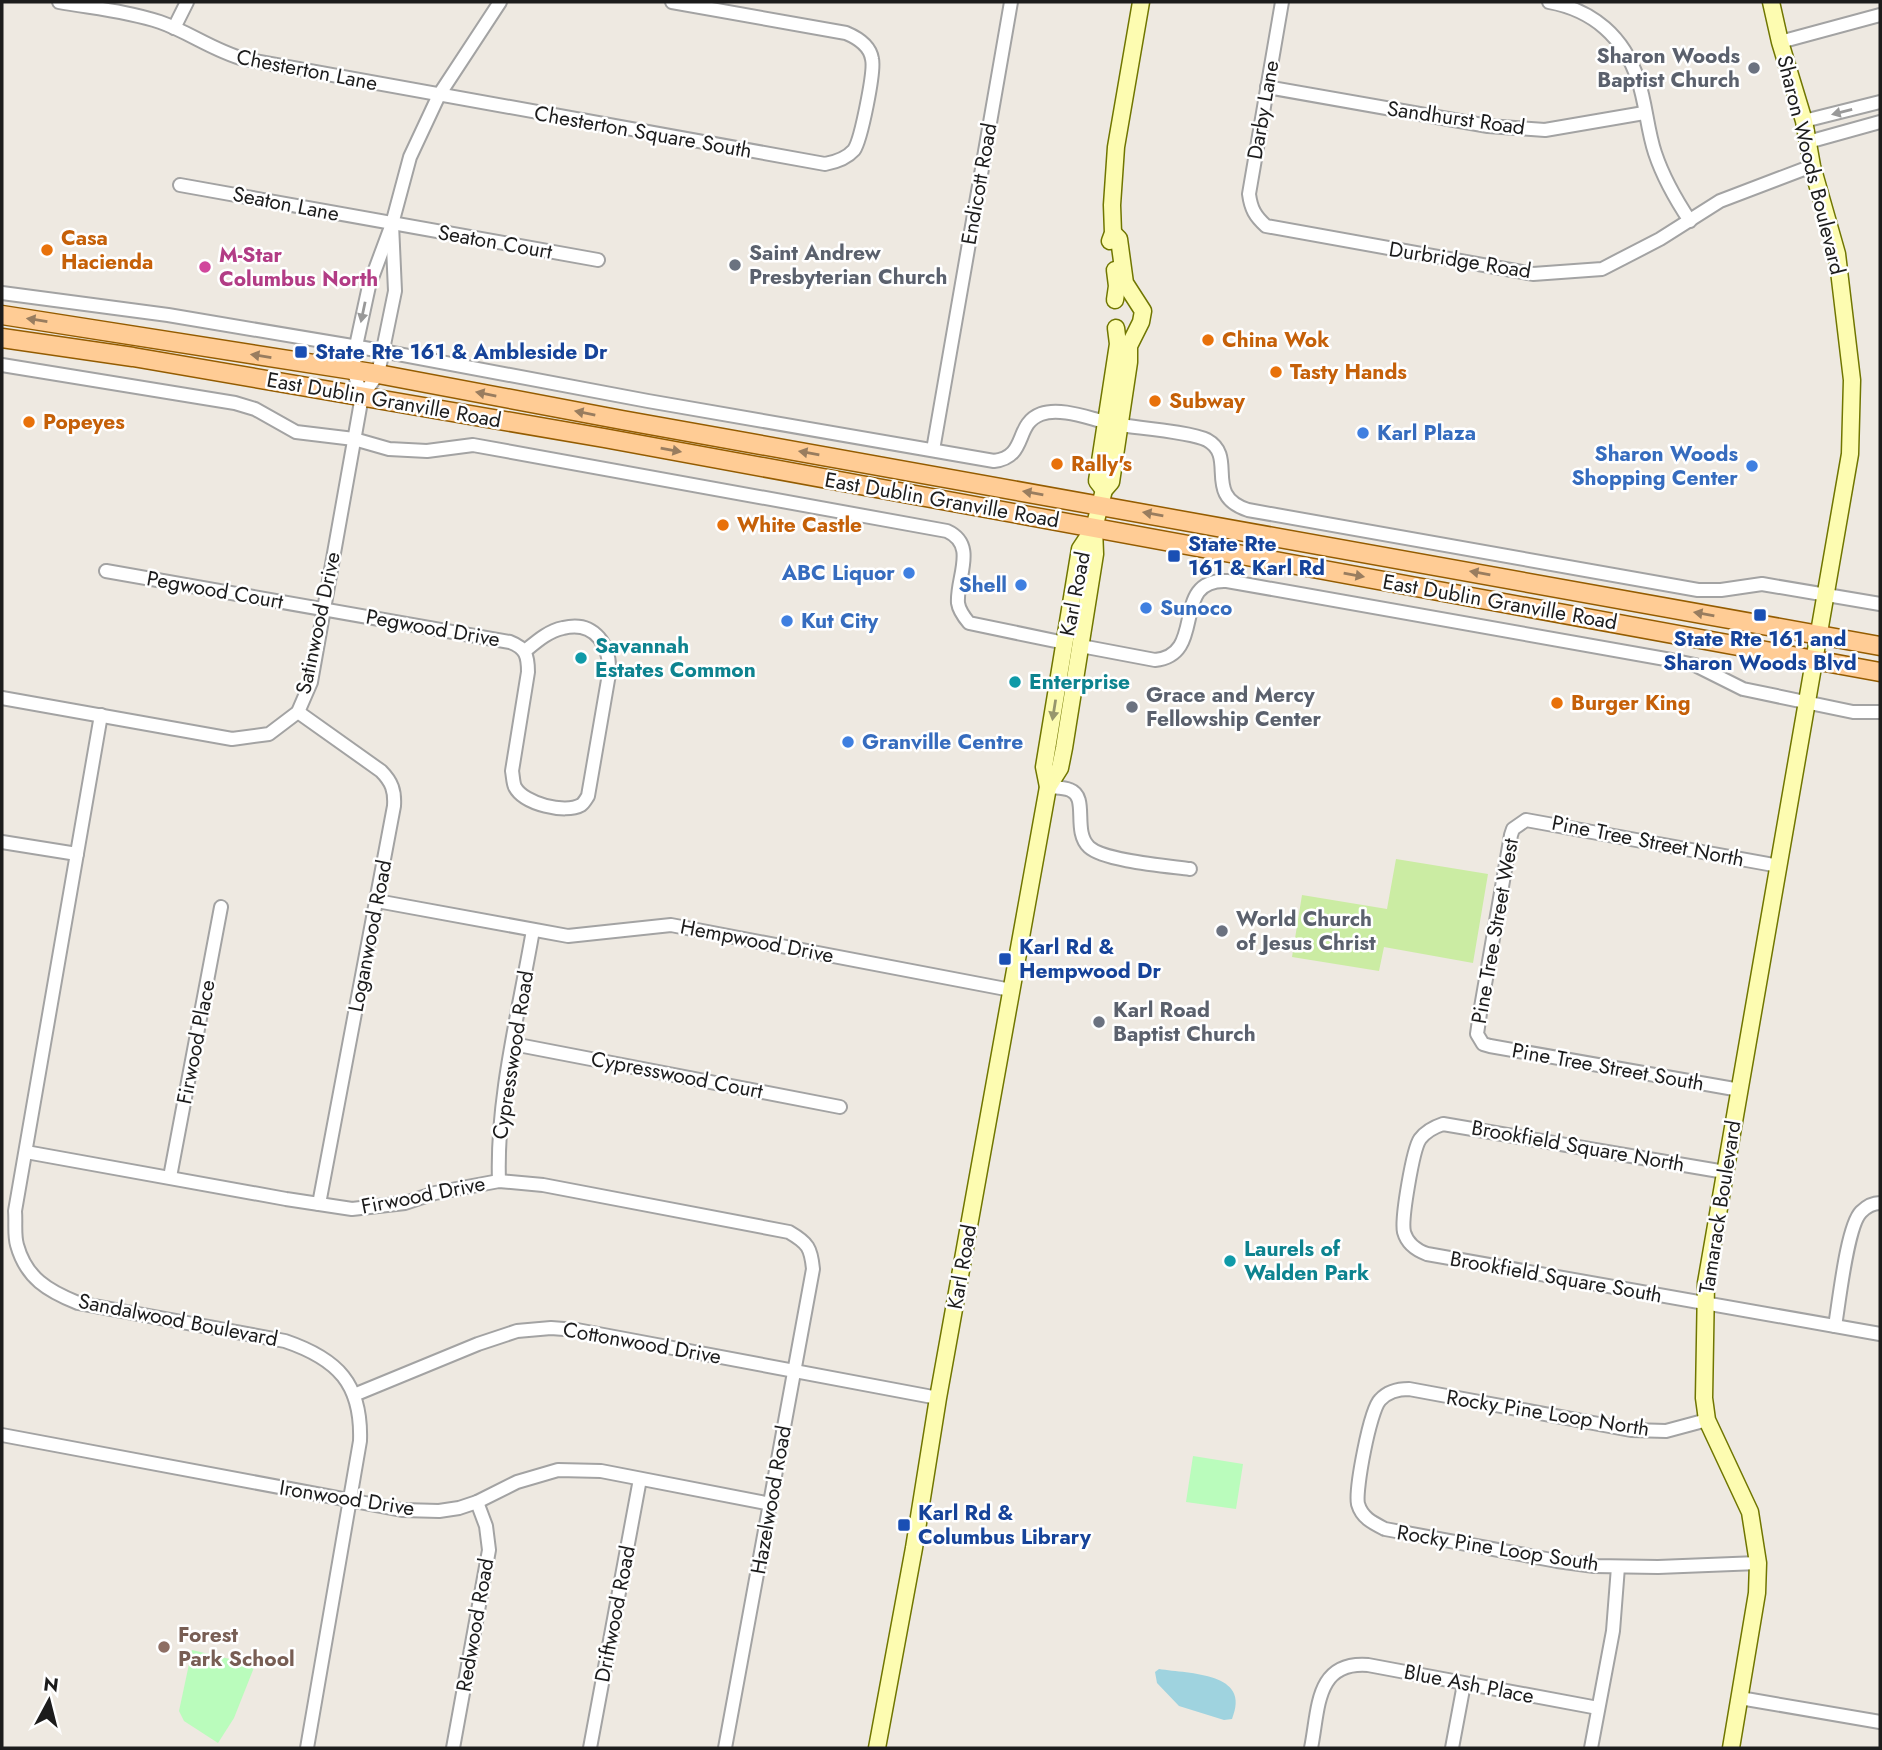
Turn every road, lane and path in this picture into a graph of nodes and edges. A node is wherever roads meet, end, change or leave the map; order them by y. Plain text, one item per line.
1 (59, 2) edge
2 (187, 2) edge
3 (500, 2) edge
4 (672, 2) edge
5 (1011, 2) edge
6 (1141, 2) edge
7 (1282, 2) edge
8 (1549, 2) edge
9 (1771, 2) edge
10 (1880, 15) edge
11 (174, 28) junction
12 (1780, 42) junction
13 (1268, 87) junction
14 (439, 95) junction
15 (1880, 102) edge
16 (1644, 113) junction
17 (1804, 121) junction
18 (1880, 122) edge
19 (1808, 142) junction
20 (1812, 166) junction
21 (180, 185) dead end
22 (1256, 217) joint
23 (1689, 221) junction
24 (393, 224) junction
25 (1114, 233) junction
26 (598, 260) dead end
27 (2, 293) edge
28 (1134, 298) junction
29 (1115, 300) junction
30 (105, 308) junction
31 (2, 315) edge
32 (1137, 326) junction
33 (1116, 328) junction
34 (102, 331) junction
35 (2, 338) edge
36 (356, 346) junction
37 (382, 351) junction
38 (2, 365) edge
39 (353, 370) junction
40 (378, 374) junction
41 (362, 396) junction
42 (1113, 423) junction
43 (354, 439) junction
44 (933, 450) junction
45 (1102, 497) junction
46 (1094, 528) junction
47 (106, 571) dead end
48 (1826, 594) junction
49 (1880, 604) edge
50 (324, 609) junction
51 (1819, 636) junction
52 (1073, 644) junction
53 (1880, 646) edge
54 (525, 651) junction
55 (1815, 661) junction
56 (1880, 663) edge
57 (1880, 672) edge
58 (2, 698) edge
59 (1807, 702) junction
60 (298, 712) junction
61 (1880, 712) edge
62 (101, 715) junction
63 (1048, 787) junction
64 (1518, 824) joint
65 (2, 842) edge
66 (77, 854) junction
67 (1779, 866) junction
68 (1190, 869) dead end
69 (377, 901) junction
70 (221, 907) dead end
71 (533, 930) junction
72 (1011, 990) junction
73 (1479, 1039) joint
74 (513, 1044) junction
75 (1740, 1090) junction
76 (840, 1107) dead end
77 (26, 1152) junction
78 (1725, 1172) junction
79 (170, 1177) junction
80 (499, 1181) junction
81 (1880, 1203) edge
82 (319, 1204) junction
83 (1411, 1245) joint
84 (811, 1252) joint
85 (1704, 1303) junction
86 (1835, 1326) junction
87 (1880, 1334) edge
88 (795, 1370) junction
89 (354, 1395) junction
90 (938, 1398) junction
91 (1707, 1420) junction
92 (2, 1435) edge
93 (640, 1479) junction
94 (350, 1500) junction
95 (477, 1502) junction
96 (771, 1504) junction
97 (1366, 1519) joint
98 (1758, 1563) junction
99 (1618, 1567) junction
100 (1464, 1684) junction
101 (1740, 1698) junction
102 (1598, 1708) junction
103 (1880, 1722) edge
104 (307, 1748) edge
105 (453, 1748) edge
106 (590, 1748) edge
107 (725, 1748) edge
108 (877, 1748) edge
109 (1311, 1748) edge
110 (1452, 1748) edge
111 (1591, 1748) edge
112 (1731, 1748) edge

1 - 11 street, Chesterton Lane
2 - 11 street
3 - 14 street
4 - 14 street, Chesterton Square South
5 - 44 street, Endicott Road
6 - 25 street
7 - 13 street, Darby Lane
8 - 16 street
9 - 12 street, Sharon Woods Boulevard
10 - 12 street
11 - 14 street, Chesterton Lane
12 - 17 street, Sharon Woods Boulevard
13 - 16 street, Sandhurst Road
13 - 22 street, Darby Lane
14 - 24 street
15 -> 17 street
16 - 23 street
17 - 19 street, Sharon Woods Boulevard
18 - 19 street
19 - 20 street, Sharon Woods Boulevard
20 - 23 street, Durbridge Road
20 - 48 street, Sharon Woods Boulevard
21 - 24 street, Seaton Lane
22 - 23 street, Durbridge Road
24 - 26 street, Seaton Court
24 -> 36 street
24 - 37 street
25 - 28 street
25 - 29 street
27 - 30 street
28 - 29 street
28 - 32 street
29 - 33 street
30 - 34 street
30 - 36 street
34 -> 31 main road, East Dublin Granville Road
32 - 33 street
32 - 42 street, Karl Road
33 - 42 street, Karl Road
39 -> 34 main road, East Dublin Granville Road
35 - 41 main road, East Dublin Granville Road
36 - 37 street
36 - 39 street
37 - 40 street
37 - 44 street
38 - 43 street, East Dublin Granville Road
39 - 40 main road, East Dublin Granville Road
39 - 41 street
40 - 41 street
45 -> 40 main road, East Dublin Granville Road
41 - 43 street, Satinwood Drive
41 -> 46 main road, East Dublin Granville Road
42 - 44 street
42 - 45 street, Karl Road
42 - 48 street
43 - 50 street, Satinwood Drive
43 - 52 street, East Dublin Granville Road
45 - 46 street, Karl Road
51 -> 45 main road, East Dublin Granville Road
46 - 52 street, Karl Road
46 -> 55 main road, East Dublin Granville Road
47 - 50 street, Pegwood Court
48 - 49 street
48 - 51 street, Sharon Woods Boulevard
50 - 54 street, Pegwood Drive
50 - 60 street, Satinwood Drive
51 - 53 main road, East Dublin Granville Road
51 - 55 street, Sharon Woods Boulevard
52 - 59 street, East Dublin Granville Road
52 - 63 street, Karl Road
54 - 54 street, Pegwood Drive
55 - 56 main road
55 - 57 main road, East Dublin Granville Road
55 - 59 street, Tamarack Boulevard
58 - 62 street, Satinwood Drive
59 - 61 street, East Dublin Granville Road
59 - 67 street, Tamarack Boulevard
60 - 62 street, Satinwood Drive
60 - 69 street, Loganwood Road
62 - 66 street, Sandalwood Boulevard
63 - 68 street
63 - 72 street, Karl Road
64 - 67 street, Pine Tree Street North
64 - 73 street, Pine Tree Street West
65 - 66 street
66 - 77 street, Sandalwood Boulevard
67 - 75 street, Tamarack Boulevard
69 - 71 street, Hempwood Drive
69 - 82 street, Loganwood Road
70 - 79 street, Firwood Place
71 - 72 street, Hempwood Drive
71 - 74 street, Cypresswood Road
72 - 90 street, Karl Road
73 - 75 street, Pine Tree Street South
74 - 76 street, Cypresswood Court
74 - 80 street, Cypresswood Road
75 - 78 street, Tamarack Boulevard
77 - 79 street, Firwood Drive
77 - 89 street, Sandalwood Boulevard
78 - 83 street, Brookfield Square North
78 - 85 street, Tamarack Boulevard
79 - 82 street, Firwood Drive
80 - 82 street, Firwood Drive
80 - 84 street, Firwood Drive
81 - 86 street
83 - 85 street, Brookfield Square South
84 - 88 street, Hazelwood Road
85 - 86 street, Brookfield Square South
85 - 91 street, Tamarack Boulevard
86 - 87 street, Brookfield Square South
88 - 89 street, Cottonwood Drive
88 - 90 street, Cottonwood Drive
88 - 96 street, Hazelwood Road
89 - 94 street, Sandalwood Boulevard
90 - 108 street, Karl Road
91 - 97 street, Rocky Pine Loop North
91 - 98 street, Tamarack Boulevard
92 - 94 street, Ironwood Drive
93 - 95 street, Ironwood Drive
93 - 96 street, Ironwood Drive
93 - 106 street, Driftwood Road
94 - 95 street, Ironwood Drive
94 - 104 street, Sandalwood Boulevard
95 - 105 street, Redwood Road
96 - 107 street, Hazelwood Road
97 - 99 street, Rocky Pine Loop South
98 - 99 street, Rocky Pine Loop South
98 - 101 street, Tamarack Boulevard
99 - 102 street
100 - 102 street, Blue Ash Place
100 - 109 street, Blue Ash Place
100 - 110 street
101 - 103 street
101 - 112 street, Tamarack Boulevard
102 - 111 street

